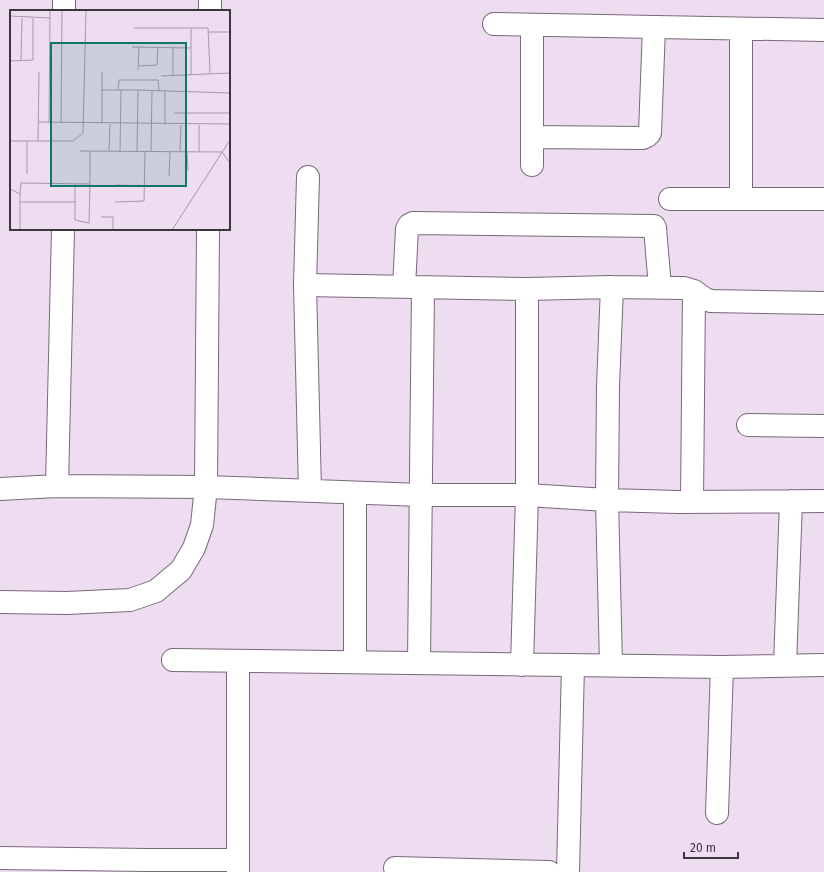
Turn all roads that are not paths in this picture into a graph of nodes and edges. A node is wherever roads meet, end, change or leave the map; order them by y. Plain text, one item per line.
1 (494, 24) dead end
2 (532, 25) junction
3 (654, 27) junction
4 (741, 29) junction
5 (824, 30) edge
6 (532, 138) junction
7 (532, 165) dead end
8 (308, 177) dead end
9 (670, 199) dead end
10 (741, 199) junction
11 (824, 199) edge
12 (63, 230) edge
13 (208, 230) edge
14 (305, 285) junction
15 (414, 287) junction
16 (612, 287) junction
17 (660, 287) junction
18 (527, 289) junction
19 (694, 290) junction
20 (824, 303) edge
21 (748, 425) dead end
22 (824, 426) edge
23 (57, 486) junction
24 (206, 487) junction
25 (0, 489) edge
26 (310, 491) junction
27 (356, 493) junction
28 (421, 495) junction
29 (527, 495) junction
30 (607, 500) junction
31 (791, 501) junction
32 (824, 501) edge
33 (692, 502) junction
34 (0, 602) edge
35 (173, 660) dead end
36 (238, 661) junction
37 (355, 662) junction
38 (419, 663) junction
39 (522, 665) junction
40 (572, 665) junction
41 (611, 665) junction
42 (824, 665) edge
43 (785, 666) junction
44 (722, 667) junction
45 (718, 813) dead end
46 (0, 858) edge
47 (147, 866) edge
48 (238, 866) edge
49 (395, 868) dead end
50 (550, 872) edge
51 (568, 872) edge

1 - 2 street
2 - 3 street
2 - 6 street
3 - 4 street
3 - 6 street
4 - 5 street
4 - 10 street
6 - 7 street
8 - 14 street
9 - 10 street
10 - 11 street
12 - 23 street
13 - 24 street
14 - 15 street
14 - 26 street
15 - 17 street
15 - 18 street
15 - 28 street
16 - 17 street
16 - 18 street
16 - 30 street
17 - 19 street
18 - 29 street
19 - 20 street
19 - 33 street
21 - 22 street
23 - 24 street
23 - 25 street
24 - 26 street
24 - 34 street
26 - 27 street
27 - 28 street
27 - 37 street
28 - 29 street
28 - 38 street
29 - 30 street
29 - 39 street
30 - 33 street
30 - 41 street
31 - 32 street
31 - 33 street
31 - 43 street
35 - 36 street
36 - 37 street
36 - 48 street
37 - 38 street
38 - 39 street
39 - 40 street
40 - 41 street
40 - 51 street
41 - 44 street
42 - 43 street
43 - 44 street
44 - 45 street
46 - 47 street
47 - 48 street
49 - 50 street

